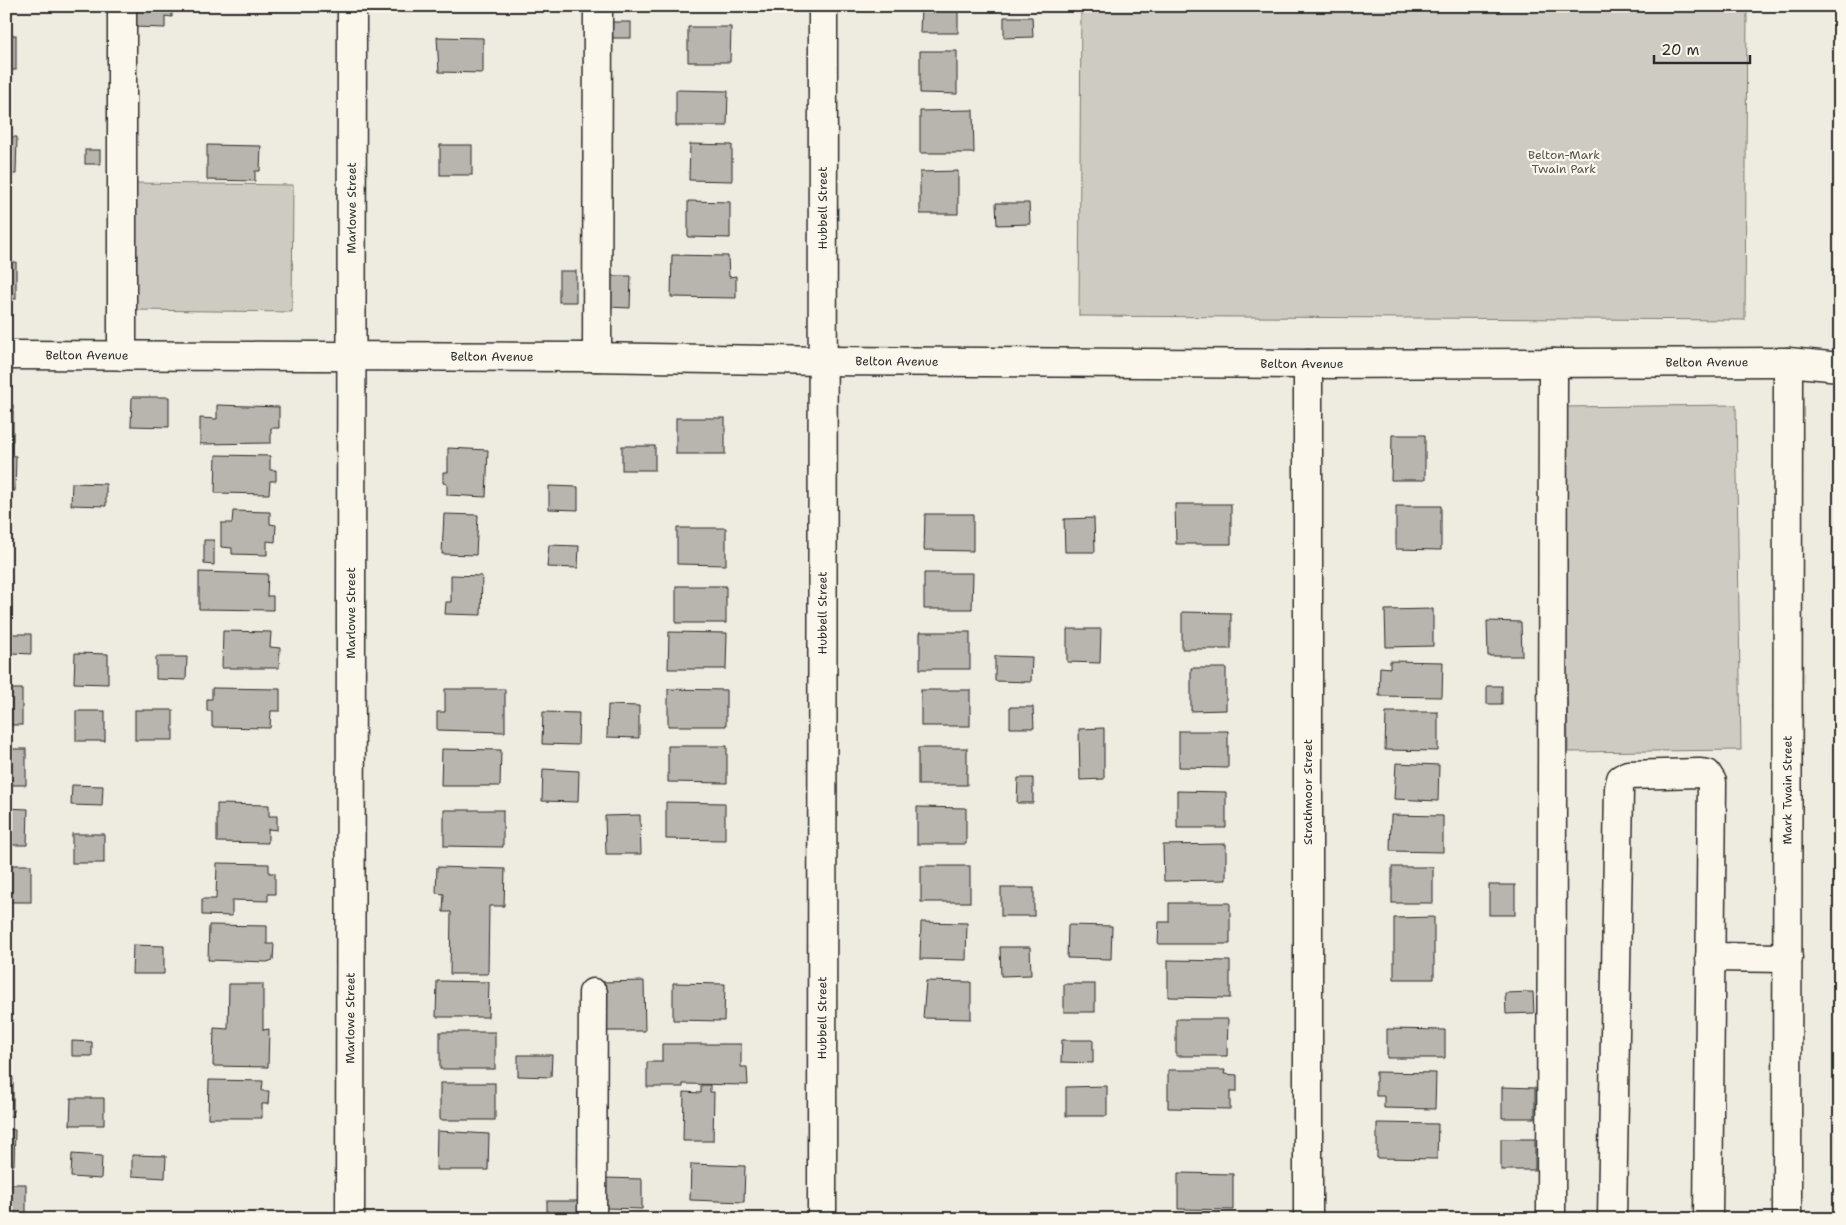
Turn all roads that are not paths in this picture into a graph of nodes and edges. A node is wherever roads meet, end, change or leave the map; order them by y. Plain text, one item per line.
1 (122, 6) edge
2 (352, 6) edge
3 (598, 6) edge
4 (823, 6) edge
5 (6, 355) edge
6 (122, 356) junction
7 (351, 357) junction
8 (597, 357) junction
9 (823, 361) junction
10 (1788, 362) junction
11 (1553, 363) junction
12 (1308, 364) junction
13 (1840, 367) edge
14 (1710, 957) junction
15 (1788, 958) junction
16 (593, 993) dead end
17 (350, 1219) edge
18 (592, 1219) edge
19 (822, 1219) edge
20 (1308, 1219) edge
21 (1551, 1219) edge
22 (1612, 1219) edge
23 (1708, 1219) edge
24 (1787, 1219) edge

1 - 6 street
2 - 7 street, Marlowe Street
3 - 8 street
4 - 9 street, Hubbell Street
5 - 6 street, Belton Avenue
6 - 7 street, Belton Avenue
7 - 8 street, Belton Avenue
7 - 17 street, Marlowe Street
8 - 9 street, Belton Avenue
9 - 12 street, Belton Avenue
9 - 19 street, Hubbell Street
10 - 11 street, Belton Avenue
10 - 13 street, Belton Avenue
10 - 15 street, Mark Twain Street
11 - 12 street, Belton Avenue
11 - 21 street
12 - 20 street, Strathmoor Street
14 - 15 street
14 - 22 street
14 - 23 street
15 - 24 street, Mark Twain Street
16 - 18 street

